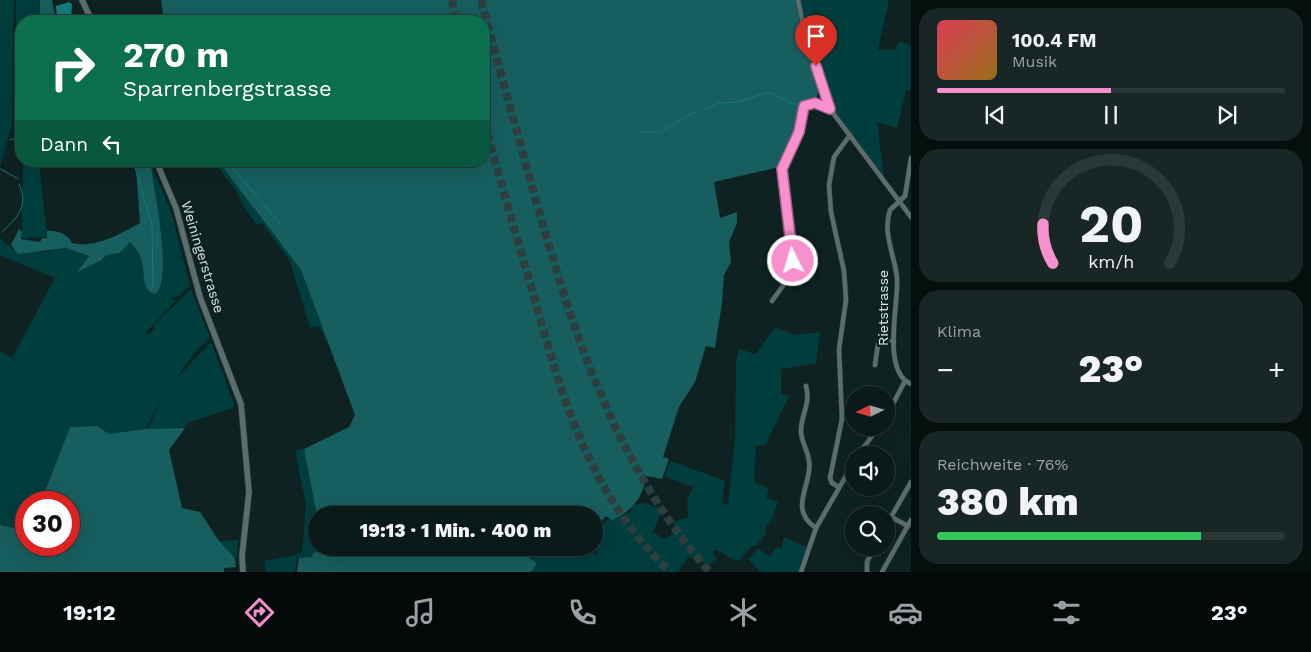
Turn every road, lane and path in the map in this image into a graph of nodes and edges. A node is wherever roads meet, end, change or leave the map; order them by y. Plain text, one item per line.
1 (82, 0) edge
2 (798, 0) edge
3 (89, 15) edge
4 (830, 109) junction
5 (850, 135) junction
6 (911, 158) edge
7 (159, 167) edge
8 (900, 202) junction
9 (911, 217) edge
10 (772, 301) dead end
11 (894, 341) junction
12 (874, 365) dead end
13 (905, 382) junction
14 (911, 384) edge
15 (806, 386) dead end
16 (895, 400) edge
17 (845, 477) edge
18 (911, 482) edge
19 (840, 486) junction
20 (895, 510) edge
21 (895, 519) edge
22 (911, 520) edge
23 (908, 526) junction
24 (816, 528) junction
25 (870, 556) edge
26 (243, 572) edge
27 (801, 572) edge
28 (867, 572) edge
29 (882, 572) edge

1 - 3 street
2 - 4 street
4 - 5 street
4 - 10 street
5 - 8 street
5 - 19 street
6 - 8 street, Rietstrasse
7 - 26 street, Weiningerstrasse
8 - 9 street
8 - 11 street, Rietstrasse
11 - 12 street
11 - 13 street, Rietstrasse
13 - 14 street
13 - 16 street
15 - 24 street
17 - 19 street
18 - 20 street
19 - 24 street
21 - 23 street
22 - 23 street
23 - 29 street
24 - 27 street
25 - 28 street

